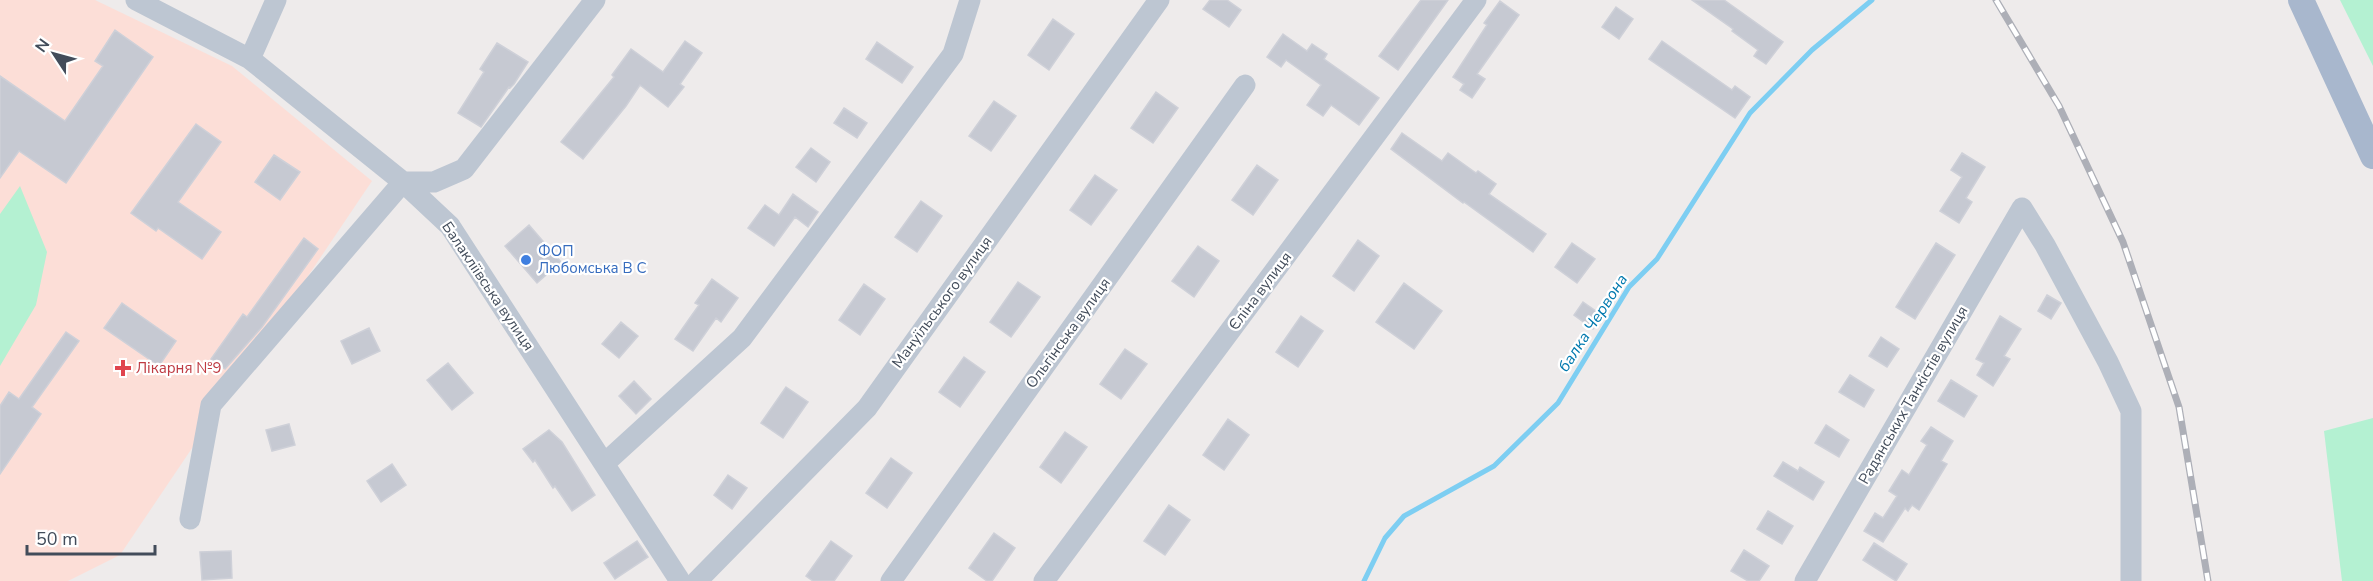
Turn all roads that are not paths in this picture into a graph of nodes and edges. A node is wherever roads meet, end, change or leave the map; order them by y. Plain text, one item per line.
1 (135, 0) edge
2 (276, 0) edge
3 (595, 0) edge
4 (970, 0) edge
5 (1159, 0) edge
6 (1476, 0) edge
7 (2301, 0) edge
8 (250, 59) junction
9 (1245, 85) dead end
10 (2373, 156) edge
11 (403, 182) junction
12 (604, 464) junction
13 (190, 519) dead end
14 (680, 581) edge
15 (697, 581) edge
16 (891, 581) edge
17 (1044, 581) edge
18 (1804, 581) edge
19 (2131, 581) edge

1 - 8 street, Балакліївська вулиця
2 - 8 street
3 - 11 street
4 - 12 street
5 - 15 street, Мануїльського вулиця
6 - 17 street, Єліна вулиця
7 - 10 main road
8 - 11 street, Балакліївська вулиця
9 - 16 street, Ольгінська вулиця
11 - 12 street, Балакліївська вулиця
11 - 13 street
12 - 14 street, Балакліївська вулиця
18 - 19 street, Радянських Танкістів вулиця

